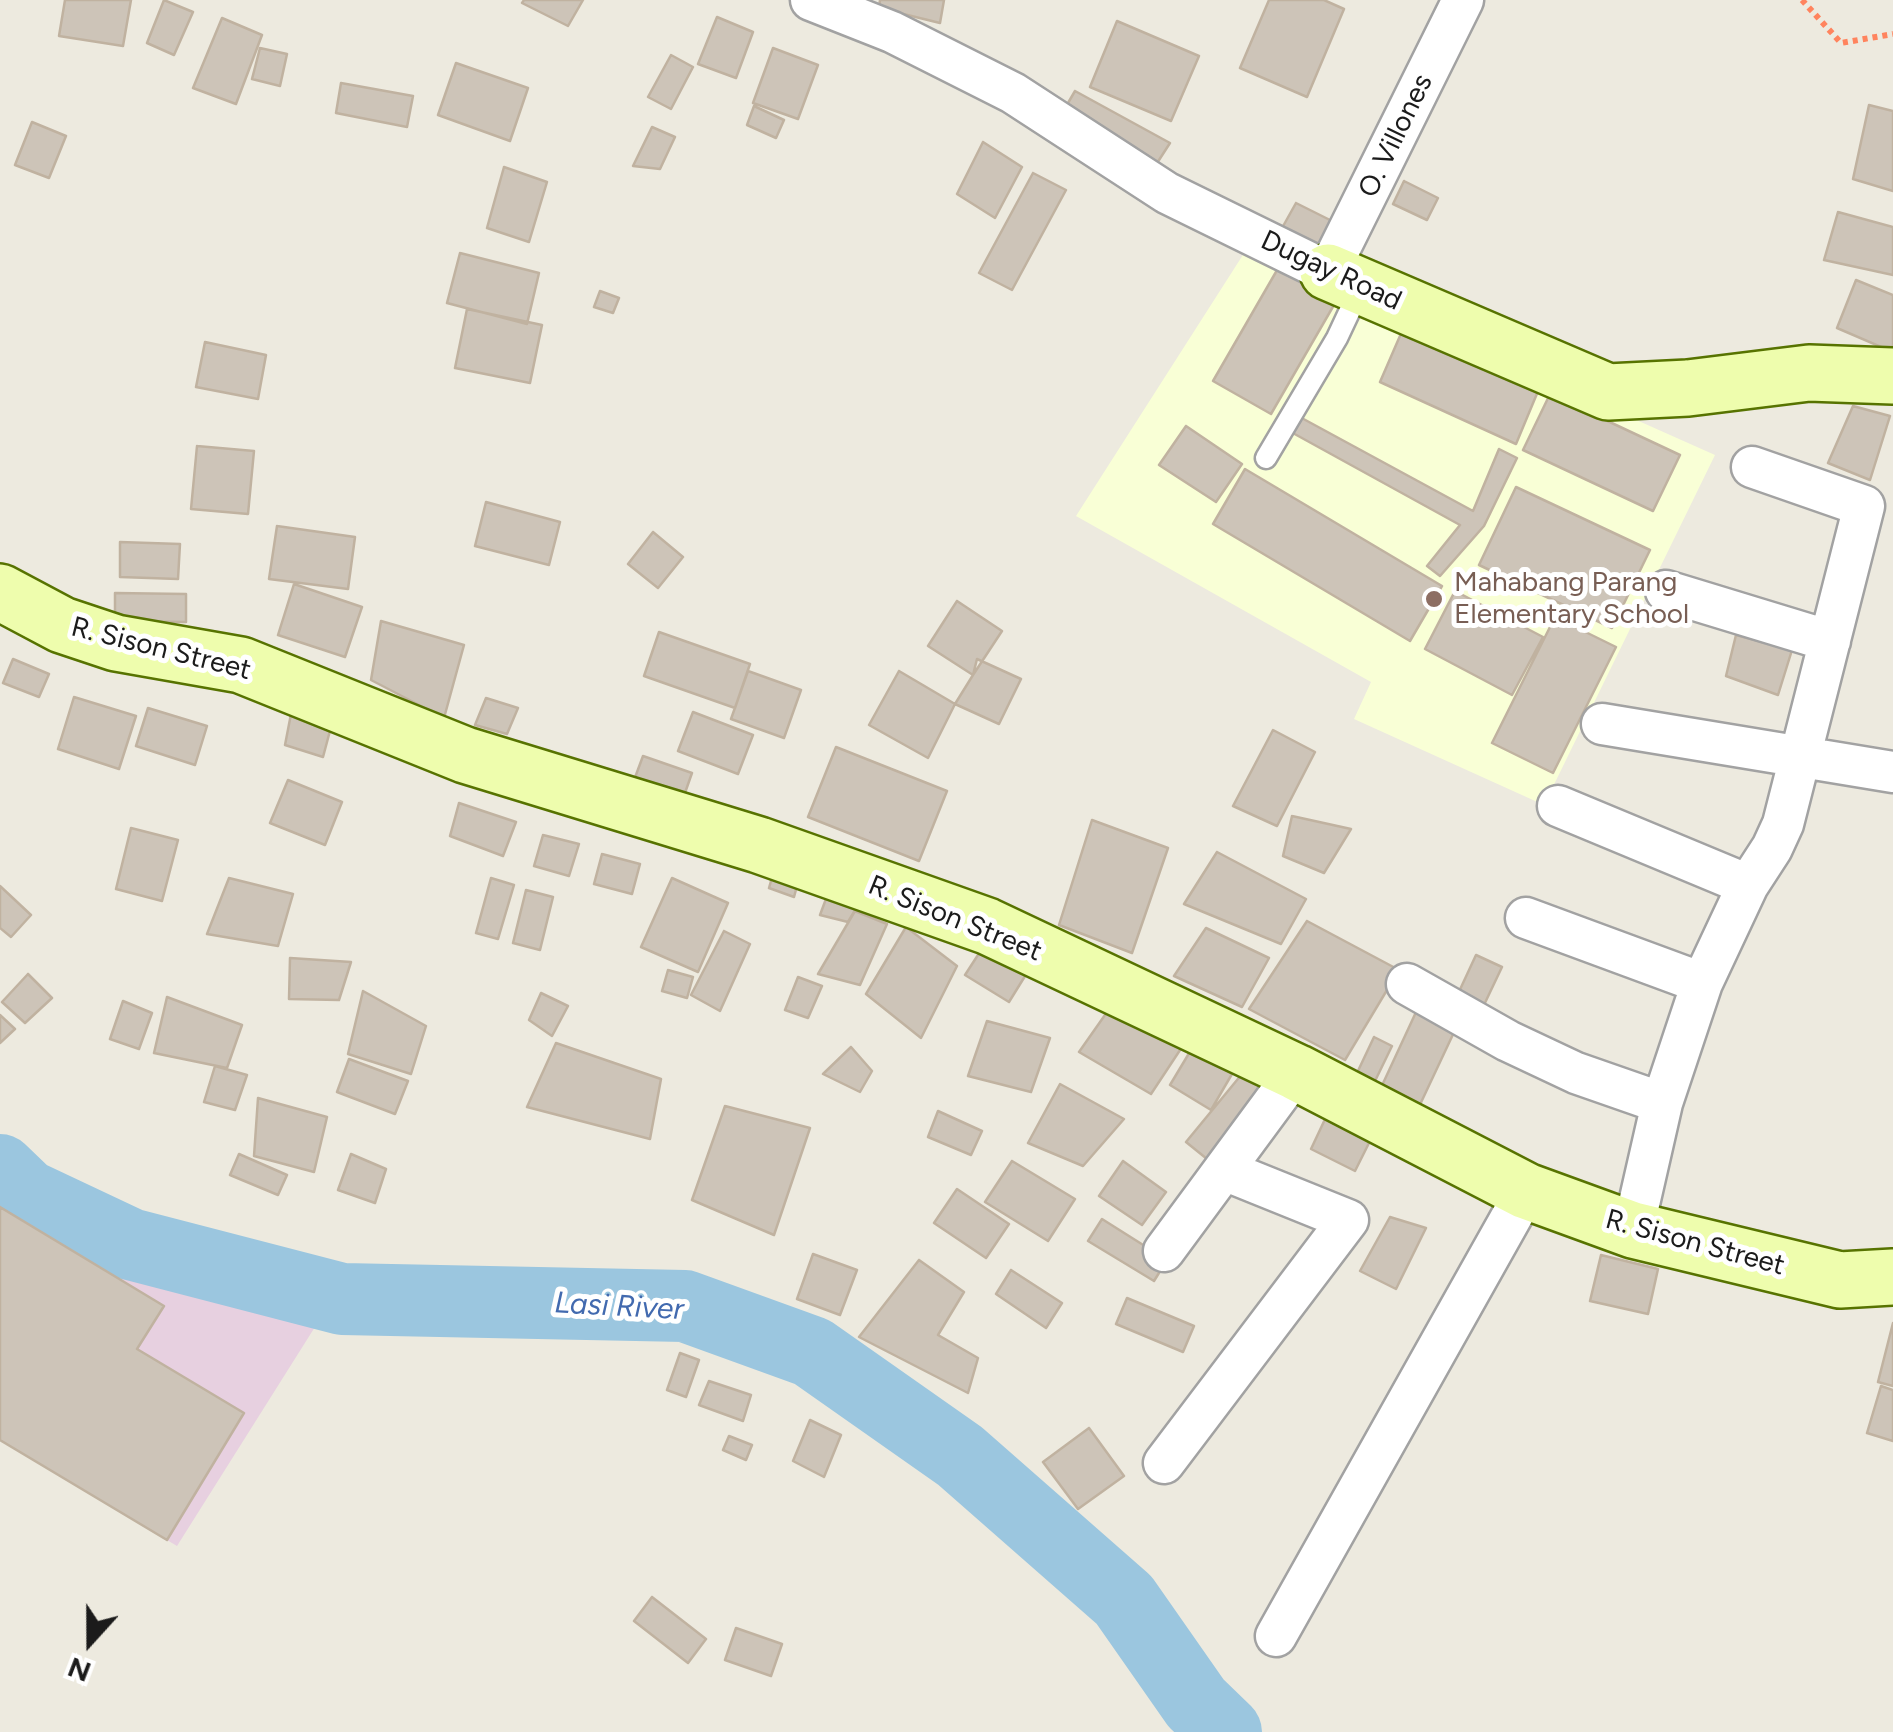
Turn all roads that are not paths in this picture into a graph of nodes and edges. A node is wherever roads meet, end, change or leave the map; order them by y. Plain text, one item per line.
1 (811, 0) edge
2 (1463, 0) edge
3 (1345, 279) junction
4 (1893, 376) edge
5 (1266, 458) dead end
6 (1752, 467) dead end
7 (1666, 590) dead end
8 (0, 592) edge
9 (1830, 641) junction
10 (1602, 724) dead end
11 (1801, 757) junction
12 (1893, 772) edge
13 (1558, 806) dead end
14 (1748, 885) junction
15 (1526, 918) dead end
16 (1702, 983) junction
17 (1407, 984) dead end
18 (1296, 1072) junction
19 (1662, 1103) junction
20 (1224, 1170) junction
21 (1526, 1191) junction
22 (1633, 1230) junction
23 (1164, 1250) dead end
24 (1893, 1277) edge
25 (1164, 1464) dead end
26 (1276, 1636) dead end

1 - 3 street, Dugay Road
2 - 3 street, O. Villones
3 - 4 street, Dugay Road
3 - 5 lane
6 - 9 street
7 - 9 street
8 - 18 street, R. Sison Street
9 - 11 street
10 - 11 street
11 - 12 street
11 - 14 street
13 - 14 street
14 - 16 street
15 - 16 street
16 - 19 street
17 - 19 street
18 - 20 street
18 - 21 street, R. Sison Street
19 - 22 street
20 - 23 street
20 - 25 street
21 - 22 street, R. Sison Street
21 - 26 street
22 - 24 street, R. Sison Street

